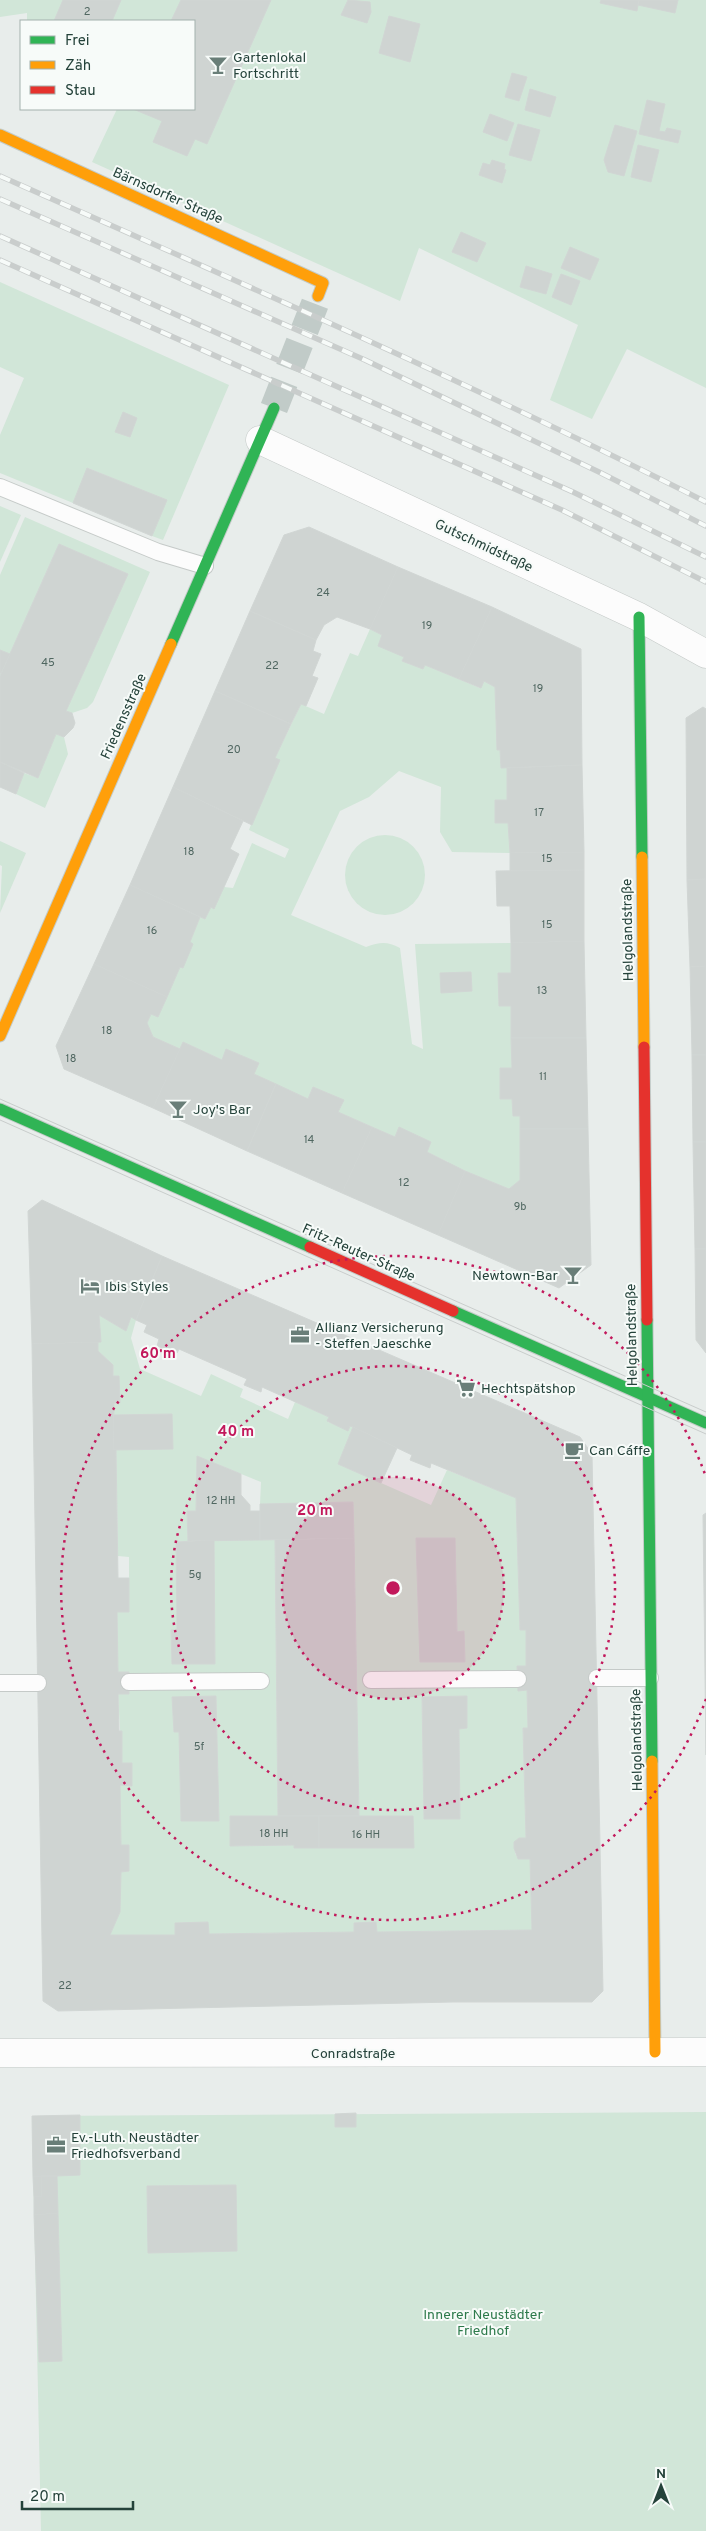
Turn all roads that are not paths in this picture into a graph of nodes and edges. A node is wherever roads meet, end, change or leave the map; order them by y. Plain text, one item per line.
1 (0, 135) edge
2 (318, 296) tunnel mouth
3 (274, 408) tunnel mouth
4 (260, 440) junction
5 (0, 486) edge
6 (205, 566) junction
7 (639, 617) junction
8 (706, 654) edge
9 (0, 1036) edge
10 (0, 1109) edge
11 (647, 1397) junction
12 (706, 1423) edge
13 (597, 1678) dead end
14 (650, 1678) junction
15 (518, 1679) dead end
16 (371, 1680) dead end
17 (261, 1681) dead end
18 (129, 1682) dead end
19 (0, 1683) edge
20 (38, 1683) dead end
21 (655, 2052) junction
22 (706, 2052) edge
23 (0, 2053) edge

1 - 2 street, Bärnsdorfer Straße
3 - 4 street, Friedensstraße
4 - 6 street, Friedensstraße
4 - 7 street, Gutschmidstraße
5 - 6 lane
6 - 9 street, Friedensstraße
7 - 8 street, Gutschmidstraße
7 - 11 street, Helgolandstraße
10 - 11 street, Fritz-Reuter-Straße
11 - 12 street, Fritz-Reuter-Straße
11 - 14 street, Helgolandstraße
13 - 14 lane
14 - 21 street, Helgolandstraße
15 - 16 lane
17 - 18 lane
19 - 20 lane
21 - 22 street, Conradstraße
21 - 23 street, Conradstraße

